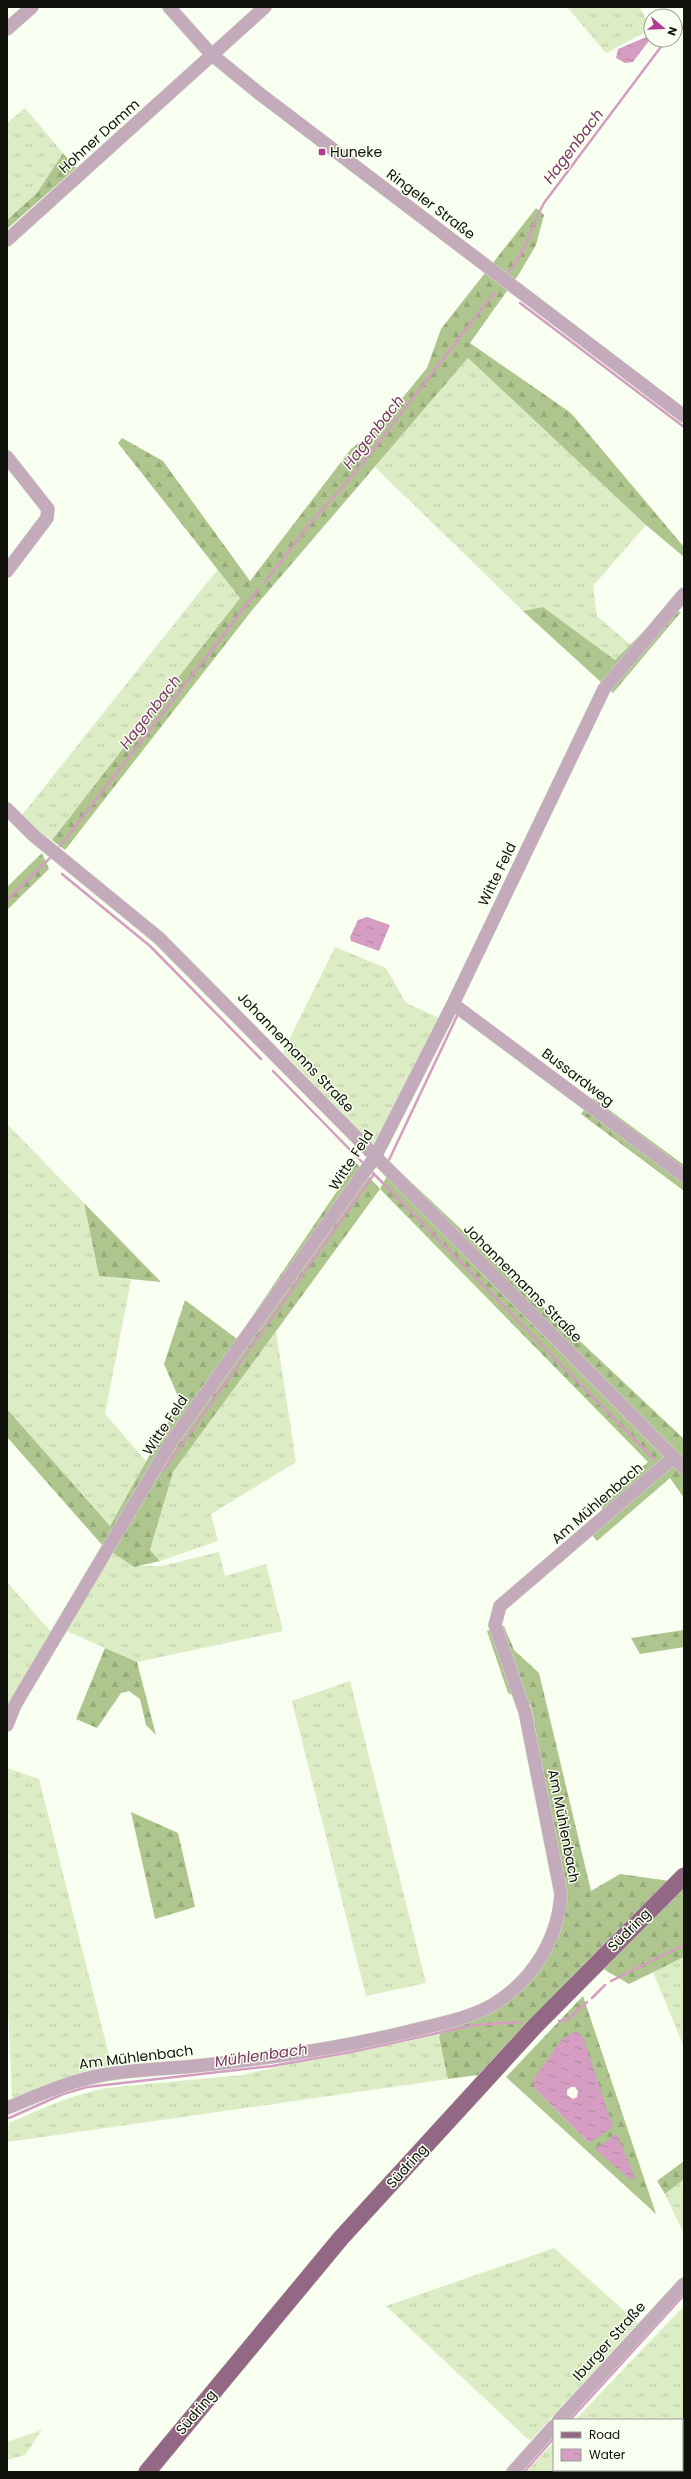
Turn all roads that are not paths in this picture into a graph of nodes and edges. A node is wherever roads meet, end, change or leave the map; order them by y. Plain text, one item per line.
1 (32, 7) edge
2 (169, 7) edge
3 (265, 7) edge
4 (7, 29) edge
5 (211, 54) junction
6 (7, 240) edge
7 (684, 416) edge
8 (7, 457) edge
9 (7, 571) edge
10 (684, 594) edge
11 (7, 809) edge
12 (453, 1004) junction
13 (375, 1157) junction
14 (684, 1176) edge
15 (674, 1457) junction
16 (684, 1468) edge
17 (7, 1725) edge
18 (684, 1876) edge
19 (7, 2108) edge
20 (684, 2284) edge
21 (561, 2419) edge
22 (553, 2427) edge
23 (147, 2472) edge
24 (513, 2472) edge

1 - 4 street
2 - 5 street, Ringeler Straße
3 - 5 street, Hohner Damm
5 - 6 street, Hohner Damm
5 - 7 street, Ringeler Straße
8 - 9 street
10 - 12 street, Witte Feld
11 - 13 street, Johannemanns Straße
12 - 13 street, Witte Feld
12 - 14 street, Bussardweg
13 - 15 street, Johannemanns Straße
13 - 17 street, Witte Feld
15 - 16 street, Johannemanns Straße
15 - 19 street, Am Mühlenbach
18 - 23 main road, Südring
20 - 21 street, Iburger Straße
22 - 24 street

